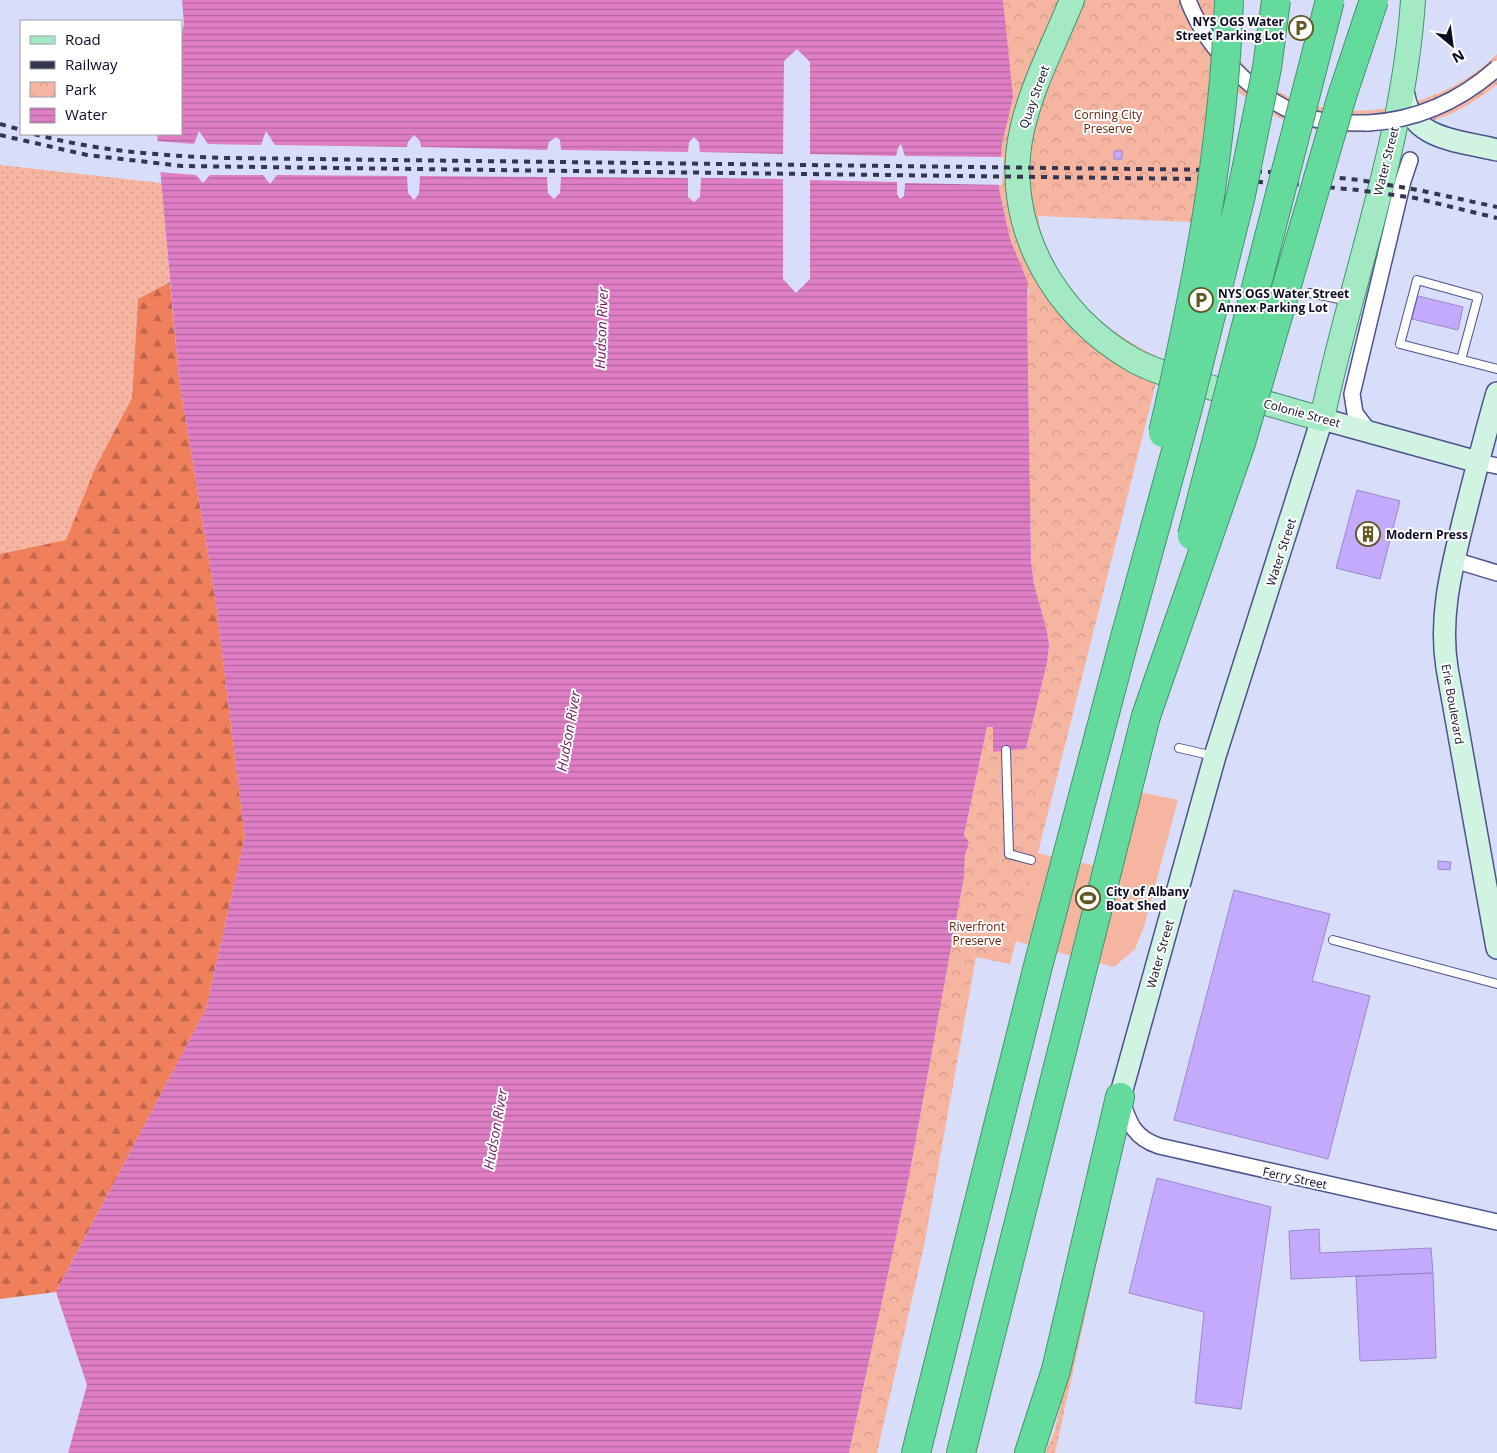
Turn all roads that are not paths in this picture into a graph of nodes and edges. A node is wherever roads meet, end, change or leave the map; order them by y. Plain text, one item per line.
1 (1072, 0) edge
2 (1188, 0) edge
3 (1229, 0) edge
4 (1276, 0) edge
5 (1330, 0) edge
6 (1374, 0) edge
7 (1413, 0) edge
8 (1497, 68) edge
9 (1404, 79) junction
10 (1497, 150) edge
11 (1410, 160) dead end
12 (1310, 292) dead end
13 (1351, 301) junction
14 (1113, 346) joint
15 (1461, 360) junction
16 (1497, 369) edge
17 (1497, 392) edge
18 (1322, 419) junction
19 (1368, 430) junction
20 (1488, 464) edge
21 (1454, 560) junction
22 (1497, 573) edge
23 (1124, 641) junction
24 (1146, 716) junction
25 (1179, 748) dead end
26 (1006, 750) dead end
27 (1215, 756) junction
28 (1031, 860) dead end
29 (1333, 940) dead end
30 (1497, 948) edge
31 (1497, 984) edge
32 (1120, 1097) junction
33 (1497, 1222) edge
34 (916, 1453) edge
35 (961, 1453) edge
36 (1029, 1453) edge

1 - 14 main road, Quay Street
2 - 8 street, bridge
3 - 23 highway, bridge
4 - 23 highway, bridge
5 - 24 highway, bridge
6 - 24 highway, bridge
7 - 9 main road, Water Street
9 - 10 street
9 - 13 main road, Water Street
11 - 19 street
12 - 13 lane
13 - 18 main road, Water Street
14 - 18 main road, Colonie Street
15 - 15 lane
15 - 16 lane
17 - 20 street, Erie Boulevard
18 - 19 street, Colonie Street
18 - 27 street, Water Street
19 - 20 street, Colonie Street
20 - 21 street, Erie Boulevard
21 - 22 street
21 - 30 street, Erie Boulevard
23 - 34 highway
24 - 35 highway
25 - 27 lane
26 - 28 lane
27 - 32 street, Water Street
29 - 31 lane
32 - 33 street, Ferry Street
32 - 36 highway

